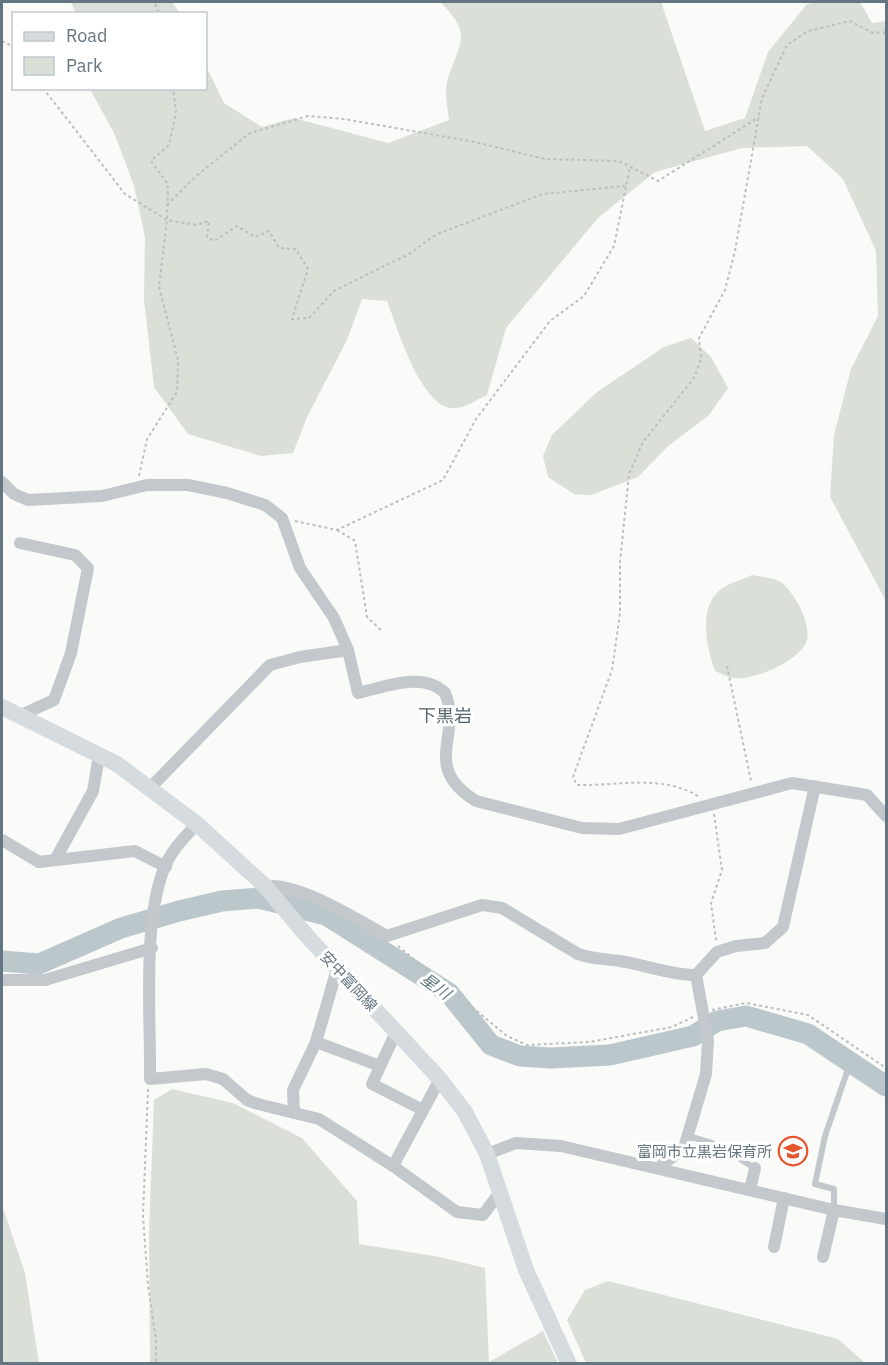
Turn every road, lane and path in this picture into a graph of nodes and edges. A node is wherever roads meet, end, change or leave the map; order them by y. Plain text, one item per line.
1 (155, 4) dead end
2 (158, 12) edge
3 (886, 35) edge
4 (45, 90) edge
5 (173, 90) edge
6 (759, 117) junction
7 (630, 166) junction
8 (626, 186) junction
9 (167, 205) junction
10 (167, 220) junction
11 (2, 482) edge
12 (137, 488) junction
13 (282, 518) junction
14 (337, 530) junction
15 (20, 543) dead end
16 (382, 631) dead end
17 (348, 650) junction
18 (728, 666) dead end
19 (2, 707) edge
20 (19, 716) junction
21 (99, 756) junction
22 (815, 786) junction
23 (150, 788) junction
24 (751, 796) junction
25 (713, 805) junction
26 (886, 816) edge
27 (197, 824) junction
28 (2, 840) edge
29 (55, 860) junction
30 (166, 867) junction
31 (267, 888) junction
32 (387, 936) junction
33 (152, 943) junction
34 (717, 952) junction
35 (337, 969) junction
36 (696, 975) junction
37 (2, 980) edge
38 (702, 1015) junction
39 (396, 1032) junction
40 (316, 1041) junction
41 (380, 1066) junction
42 (886, 1068) edge
43 (847, 1072) dead end
44 (150, 1079) junction
45 (440, 1079) junction
46 (423, 1110) junction
47 (294, 1113) junction
48 (688, 1136) junction
49 (487, 1155) junction
50 (393, 1166) junction
51 (658, 1168) junction
52 (755, 1168) joint
53 (750, 1190) junction
54 (500, 1192) junction
55 (784, 1198) junction
56 (834, 1210) junction
57 (886, 1219) edge
58 (774, 1247) dead end
59 (823, 1257) dead end
60 (156, 1364) edge
61 (569, 1364) edge

1 - 2 path
3 - 6 path
4 - 10 path
5 - 9 path
6 - 7 path
6 - 25 path
7 - 8 path
7 - 9 path
8 - 10 path
8 - 14 path
9 - 10 path
10 - 12 path
11 - 12 street
12 - 13 street
13 - 14 path
13 - 17 street
14 - 16 path
15 - 20 street
17 - 23 street
17 - 25 street
18 - 24 path
19 - 20 main road, 安中富岡線
20 - 21 main road, 安中富岡線
21 - 23 main road, 安中富岡線
21 - 29 street
22 - 24 street
22 - 26 street
22 - 34 street
23 - 27 main road, 安中富岡線
24 - 25 street
25 - 34 path
27 - 30 street
27 - 31 main road, 安中富岡線
28 - 29 street
29 - 30 street
30 - 33 street
31 - 32 street
31 - 35 main road, 安中富岡線
32 - 36 street
32 - 38 path
33 - 37 street
33 - 44 street
34 - 36 street
35 - 39 main road, 安中富岡線
35 - 40 street
36 - 38 street
38 - 42 path
38 - 48 street
39 - 41 street
39 - 45 main road, 安中富岡線
40 - 41 street
40 - 47 street
41 - 46 street
43 - 56 lane
44 - 47 street
44 - 60 path
45 - 46 street
45 - 49 main road, 安中富岡線
46 - 50 street
47 - 50 street
48 - 51 street
48 - 52 lane
49 - 51 street
49 - 54 main road, 安中富岡線
50 - 54 street
51 - 53 street
52 - 53 street
53 - 55 street
54 - 61 main road, 安中富岡線
55 - 56 street
55 - 58 street
56 - 57 street
56 - 59 street

